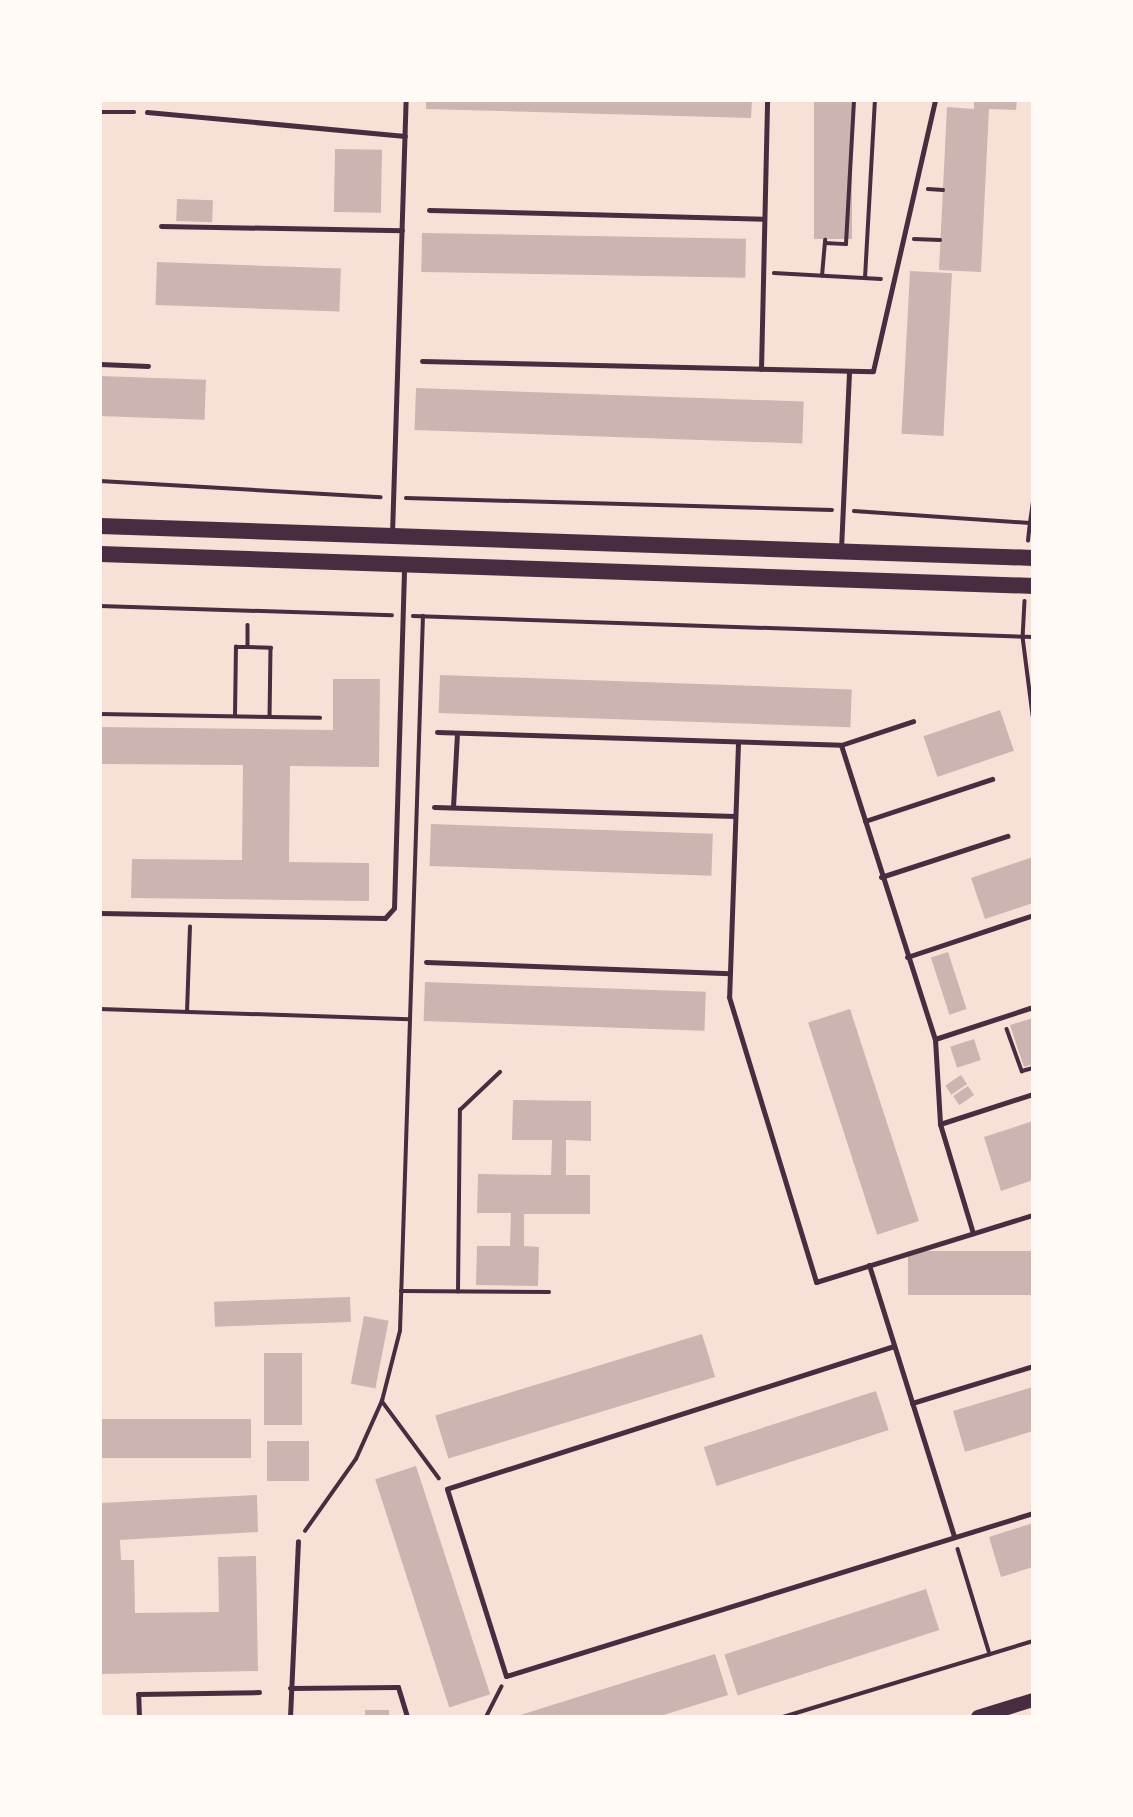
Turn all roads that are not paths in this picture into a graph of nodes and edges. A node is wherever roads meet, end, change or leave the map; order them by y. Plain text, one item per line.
1 (406, 100) edge
2 (767, 100) edge
3 (935, 100) edge
4 (147, 112) road end
5 (405, 136) junction
6 (429, 210) dead end
7 (764, 219) junction
8 (161, 226) dead end
9 (402, 230) junction
10 (422, 361) dead end
11 (100, 364) edge
12 (148, 366) dead end
13 (761, 369) junction
14 (849, 370) junction
15 (100, 526) edge
16 (392, 535) junction
17 (841, 551) junction
18 (100, 554) edge
19 (1030, 558) edge
20 (404, 565) junction
21 (1030, 586) edge
22 (913, 722) dead end
23 (437, 732) dead end
24 (457, 733) junction
25 (738, 743) junction
26 (841, 745) junction
27 (992, 779) dead end
28 (434, 807) dead end
29 (453, 807) junction
30 (735, 816) junction
31 (864, 821) junction
32 (1007, 836) dead end
33 (881, 877) junction
34 (100, 913) edge
35 (1033, 915) edge
36 (907, 957) junction
37 (426, 962) dead end
38 (730, 973) junction
39 (1033, 1007) edge
40 (934, 1039) junction
41 (1033, 1094) edge
42 (940, 1124) junction
43 (1033, 1215) edge
44 (973, 1233) junction
45 (869, 1265) junction
46 (894, 1346) junction
47 (1033, 1366) edge
48 (912, 1403) junction
49 (1033, 1513) edge
50 (954, 1537) junction
51 (298, 1541) road end
52 (290, 1688) junction
53 (259, 1692) dead end
54 (1033, 1700) edge
55 (139, 1717) edge
56 (290, 1717) edge
57 (407, 1717) edge
58 (978, 1717) edge

1 - 5 lane
2 - 7 lane
3 - 14 lane
4 - 5 lane
5 - 9 lane
6 - 7 lane
7 - 13 lane
8 - 9 lane
9 - 16 lane
10 - 13 lane
11 - 12 lane
13 - 14 lane
14 - 17 lane
15 - 16 main road
16 - 17 main road
17 - 19 main road
18 - 20 main road
20 - 21 main road
20 - 34 lane
22 - 26 lane
23 - 24 lane
24 - 25 lane
24 - 29 lane
25 - 26 lane
25 - 30 lane
26 - 31 lane
27 - 31 lane
28 - 29 lane
29 - 30 lane
30 - 38 lane
31 - 33 lane
32 - 33 lane
33 - 36 lane
35 - 36 lane
36 - 40 lane
37 - 38 lane
38 - 45 lane
39 - 40 lane
40 - 42 lane
41 - 42 lane
42 - 44 lane
43 - 44 lane
44 - 45 lane
45 - 46 lane
46 - 48 lane
46 - 50 lane
47 - 48 lane
48 - 50 lane
49 - 50 lane
51 - 52 lane
52 - 56 lane
52 - 57 lane
53 - 55 lane
54 - 58 main road

